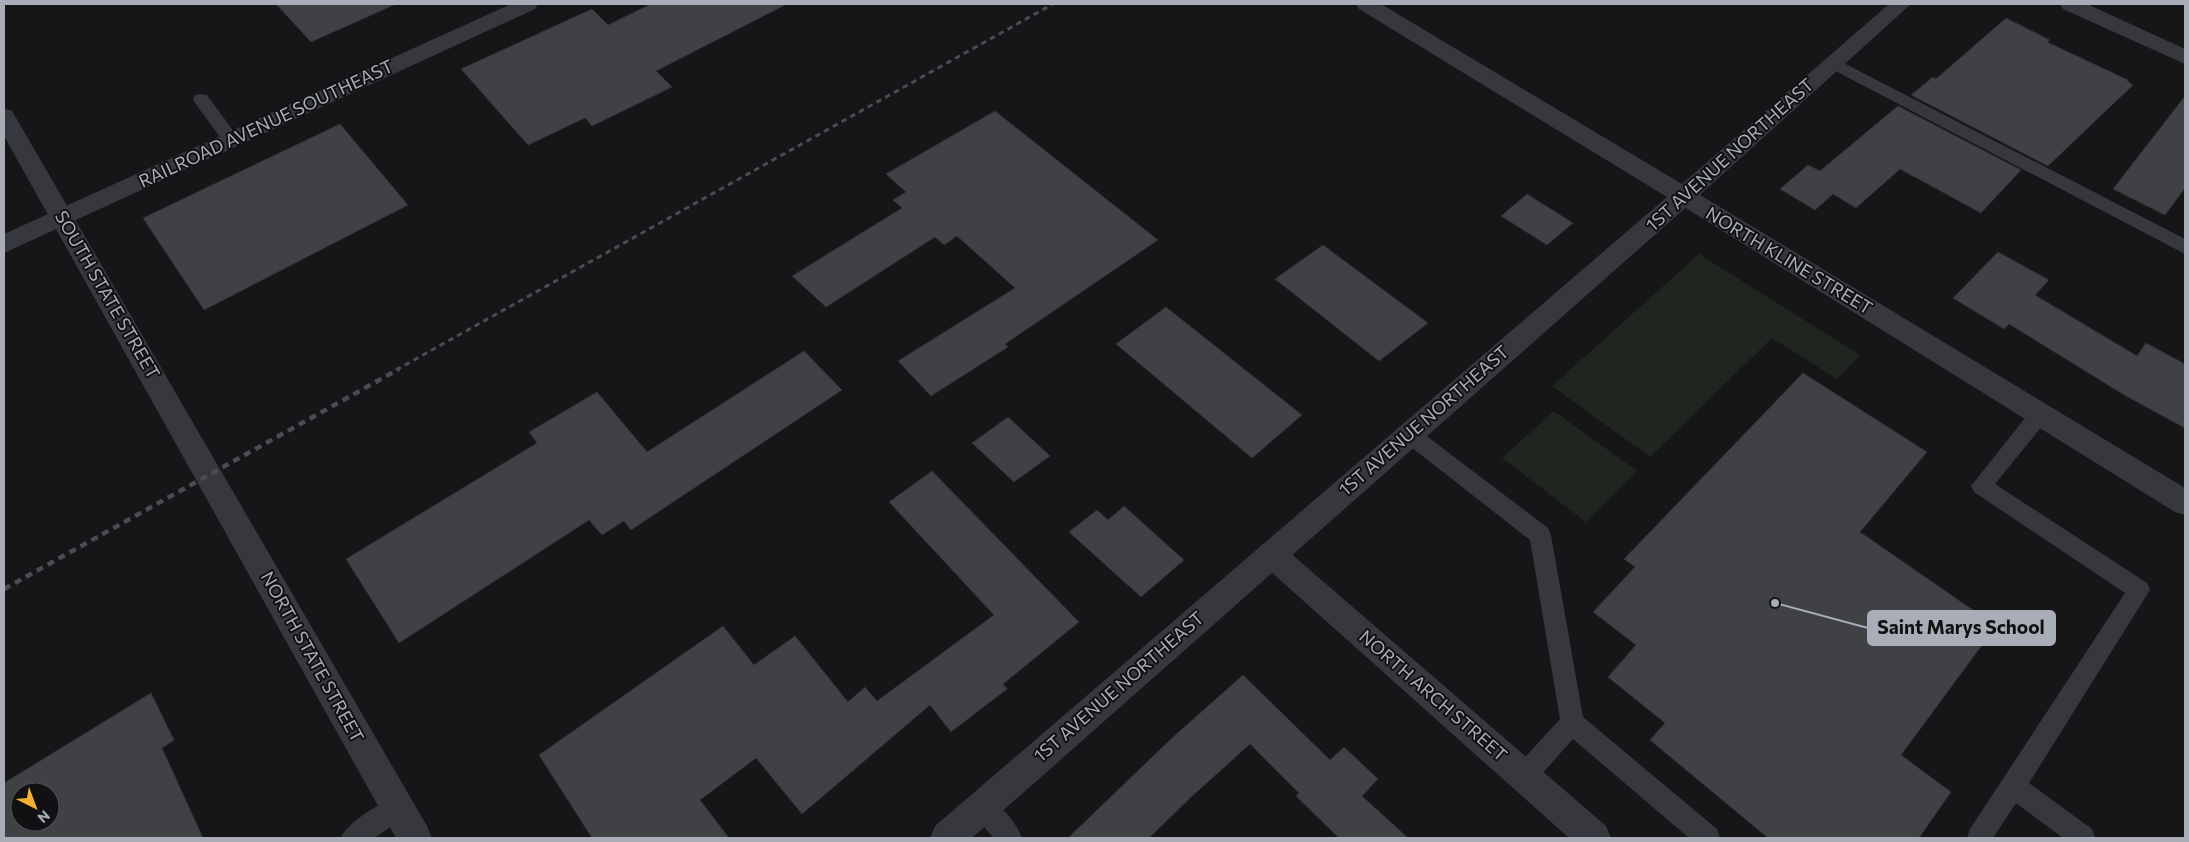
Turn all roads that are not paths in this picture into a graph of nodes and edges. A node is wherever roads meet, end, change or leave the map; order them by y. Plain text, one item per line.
1 (528, 4) edge
2 (1366, 4) edge
3 (1901, 4) edge
4 (2070, 4) edge
5 (2185, 57) edge
6 (1834, 63) junction
7 (201, 99) dead end
8 (4, 116) edge
9 (231, 140) junction
10 (1684, 196) junction
11 (62, 217) junction
12 (4, 244) edge
13 (2185, 247) edge
14 (2040, 414) junction
15 (1409, 434) junction
16 (209, 474) joint
17 (2185, 503) edge
18 (1271, 554) junction
19 (1572, 723) junction
20 (1524, 776) junction
21 (2013, 786) junction
22 (983, 807) junction
23 (397, 808) junction
24 (353, 838) edge
25 (415, 838) edge
26 (947, 838) edge
27 (1010, 838) edge
28 (1594, 838) edge
29 (1708, 838) edge
30 (1979, 838) edge
31 (2083, 838) edge

1 - 9 street, RAILROAD AVENUE SOUTHEAST
2 - 10 street, NORTH KLINE STREET
3 - 6 street, 1ST AVENUE NORTHEAST
4 - 5 street
6 - 10 street, 1ST AVENUE NORTHEAST
6 - 13 lane
7 - 9 lane
8 - 11 street, SOUTH STATE STREET
9 - 11 street, RAILROAD AVENUE SOUTHEAST
10 - 14 street, NORTH KLINE STREET
10 - 15 street, 1ST AVENUE NORTHEAST
11 - 12 street, RAILROAD AVENUE SOUTHEAST
11 - 16 street, SOUTH STATE STREET
14 - 17 street, NORTH KLINE STREET
14 - 21 lane
15 - 18 street, 1ST AVENUE NORTHEAST
15 - 19 lane
16 - 23 street, NORTH STATE STREET
18 - 20 street, NORTH ARCH STREET
18 - 22 street, 1ST AVENUE NORTHEAST
19 - 20 lane
19 - 29 lane
20 - 28 street, NORTH ARCH STREET
21 - 30 lane
21 - 31 lane
22 - 26 street, 1ST AVENUE NORTHEAST
22 - 27 lane
23 - 24 lane
23 - 25 street, NORTH STATE STREET

